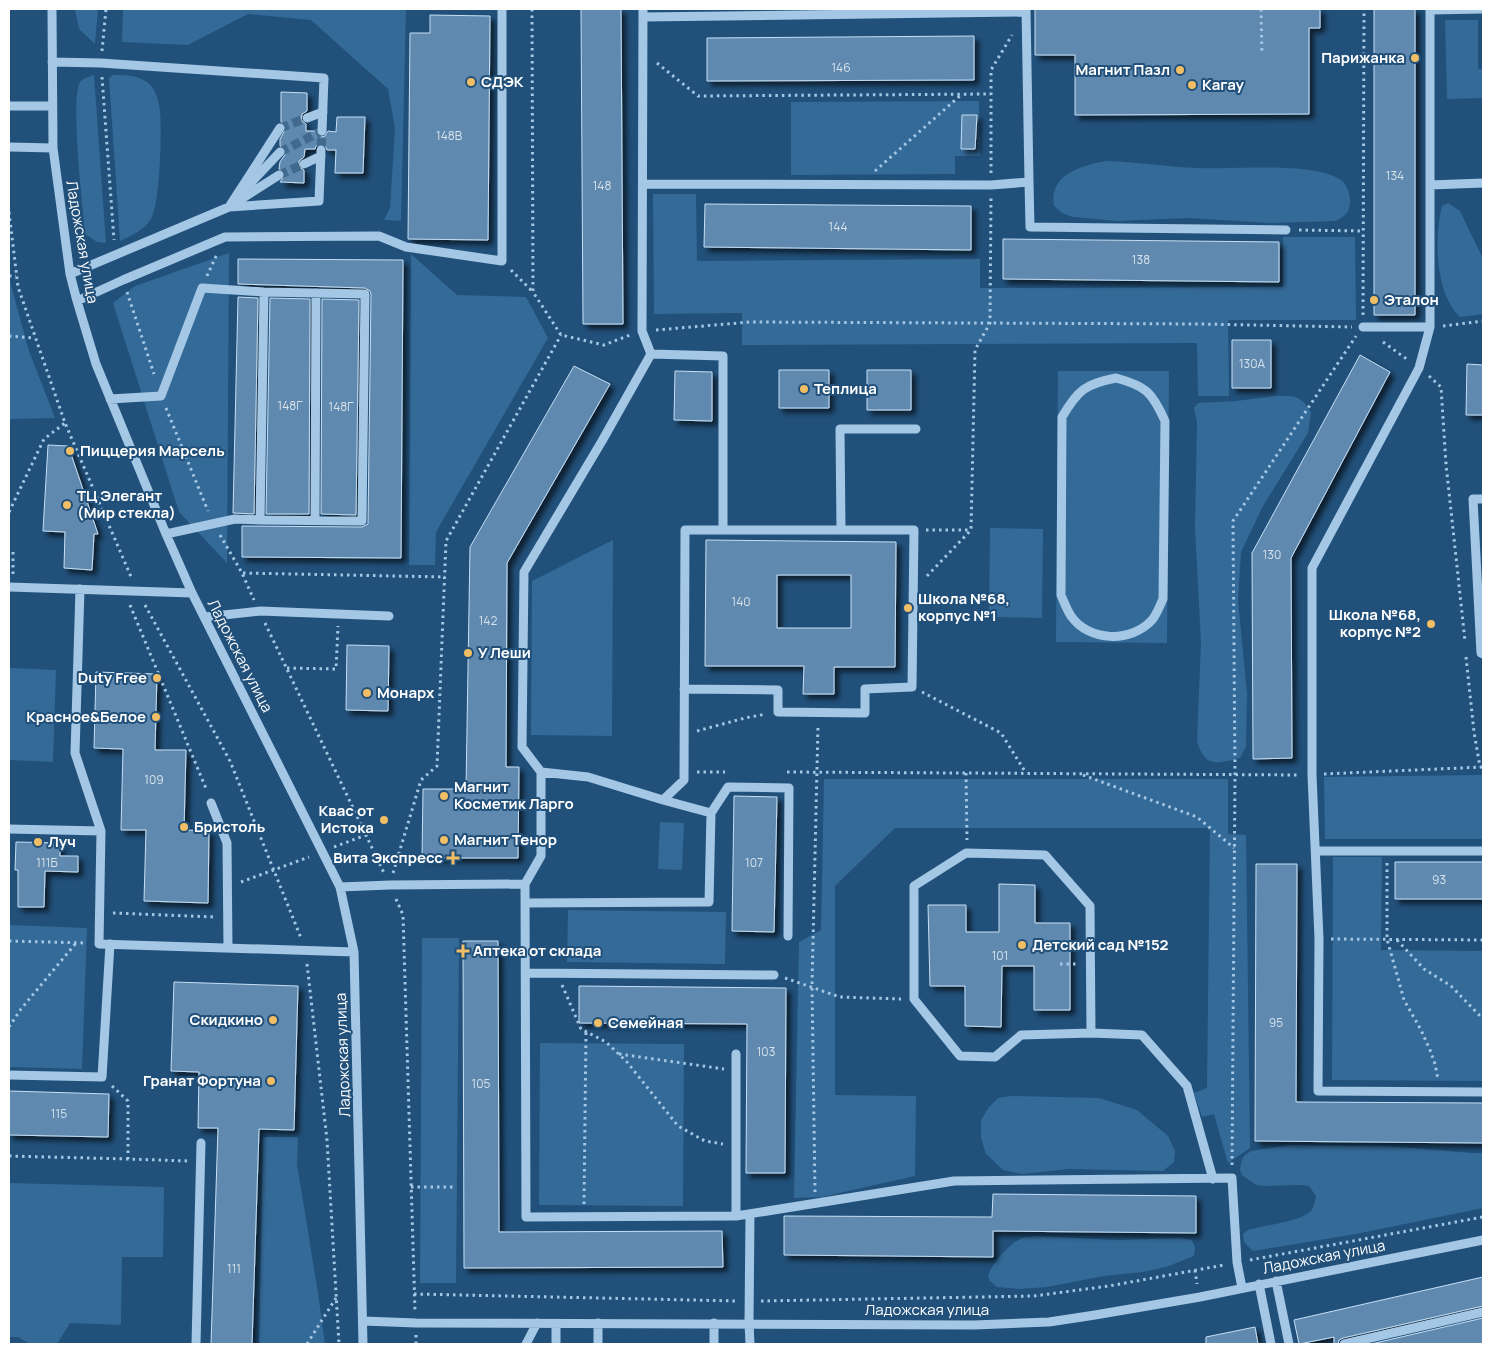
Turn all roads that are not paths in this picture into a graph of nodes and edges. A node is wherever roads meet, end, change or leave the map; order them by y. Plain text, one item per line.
1 (52, 9) edge
2 (502, 9) edge
3 (1430, 9) edge
4 (1483, 9) edge
5 (1026, 10) edge
6 (643, 13) edge
7 (52, 62) junction
8 (9, 106) edge
9 (52, 106) junction
10 (323, 112) junction
11 (306, 118) tunnel mouth
12 (280, 128) tunnel mouth
13 (322, 131) dead end
14 (9, 146) edge
15 (53, 148) junction
16 (280, 152) tunnel mouth
17 (304, 164) tunnel mouth
18 (279, 175) tunnel mouth
19 (1029, 182) junction
20 (1483, 183) edge
21 (644, 184) junction
22 (1430, 185) junction
23 (229, 207) junction
24 (1286, 230) road end
25 (70, 274) junction
26 (264, 292) junction
27 (316, 293) junction
28 (77, 301) junction
29 (1363, 327) road end
30 (1430, 327) junction
31 (651, 354) junction
32 (1093, 382) joint
33 (110, 399) junction
34 (916, 429) dead end
35 (1483, 499) edge
36 (260, 520) junction
37 (315, 520) junction
38 (723, 530) junction
39 (841, 530) junction
40 (166, 534) junction
41 (11, 587) edge
42 (80, 589) junction
43 (192, 593) junction
44 (389, 616) dead end
45 (205, 617) junction
46 (1483, 654) edge
47 (684, 689) junction
48 (541, 772) junction
49 (663, 800) junction
50 (211, 803) road end
51 (711, 813) junction
52 (9, 830) edge
53 (101, 831) junction
54 (1316, 851) junction
55 (1483, 851) edge
56 (525, 884) junction
57 (340, 887) junction
58 (526, 903) junction
59 (788, 936) dead end
60 (110, 944) junction
61 (228, 948) junction
62 (354, 952) junction
63 (526, 973) junction
64 (774, 975) road end
65 (1092, 1033) junction
66 (736, 1054) dead end
67 (9, 1075) edge
68 (1483, 1092) edge
69 (201, 1143) dead end
70 (1213, 1179) junction
71 (750, 1214) junction
72 (736, 1216) junction
73 (1483, 1240) edge
74 (1276, 1281) junction
75 (1259, 1284) junction
76 (1242, 1288) junction
77 (1483, 1312) edge
78 (363, 1321) junction
79 (537, 1323) junction
80 (598, 1323) junction
81 (714, 1323) junction
82 (749, 1323) junction
83 (556, 1324) junction
84 (196, 1344) edge
85 (363, 1344) edge
86 (526, 1344) edge
87 (556, 1344) edge
88 (598, 1344) edge
89 (714, 1344) edge
90 (750, 1344) edge
91 (1271, 1344) edge
92 (1290, 1344) edge
93 (1344, 1344) edge

1 - 7 street, Ладожская улица
2 - 28 street
3 - 4 street
3 - 22 street
5 - 6 street
5 - 19 street
6 - 21 street
7 - 9 street, Ладожская улица
7 - 10 street
8 - 9 street
9 - 15 street, Ладожская улица
10 - 11 street
10 - 13 street
12 - 23 street
14 - 15 street
15 - 25 street, Ладожская улица
16 - 23 street
17 - 23 street
18 - 23 street
19 - 21 street
19 - 24 street
20 - 22 street
21 - 31 street
22 - 30 street
23 - 25 street
25 - 28 street, Ладожская улица
26 - 27 street
26 - 33 street
26 - 36 street
27 - 37 street
27 - 37 street
28 - 33 street, Ладожская улица
29 - 30 street
30 - 54 street
31 - 38 street
31 - 48 street
32 - 32 street
33 - 40 street, Ладожская улица
34 - 39 street
35 - 46 street
36 - 37 street
36 - 40 street
38 - 39 street
38 - 47 street
39 - 47 street
40 - 43 street, Ладожская улица
41 - 42 street
42 - 43 street
42 - 53 street
43 - 45 street, Ладожская улица
44 - 45 street
45 - 57 street, Ладожская улица
47 - 49 street
48 - 49 street
48 - 56 street
49 - 51 street
50 - 61 street
51 - 58 street
51 - 59 street
52 - 53 street
53 - 60 street
54 - 55 street
54 - 68 street
56 - 57 street
56 - 58 street
57 - 62 street, Ладожская улица
58 - 63 street
60 - 61 street
60 - 67 street
61 - 62 street
62 - 78 street, Ладожская улица
63 - 64 street
63 - 72 street
65 - 65 street
65 - 70 street
66 - 72 street
69 - 84 street
70 - 71 street
70 - 76 street
71 - 72 street
71 - 82 street
73 - 74 street, Ладожская улица
74 - 75 street, Ладожская улица
74 - 92 street
75 - 76 street, Ладожская улица
75 - 91 street
76 - 82 street, Ладожская улица
77 - 93 street
78 - 79 street, Ладожская улица
78 - 85 street, Ладожская улица
79 - 83 street, Ладожская улица
79 - 86 street
80 - 81 street, Ладожская улица
80 - 83 street, Ладожская улица
80 - 88 street
81 - 82 street, Ладожская улица
81 - 89 street
82 - 90 street
83 - 87 street

